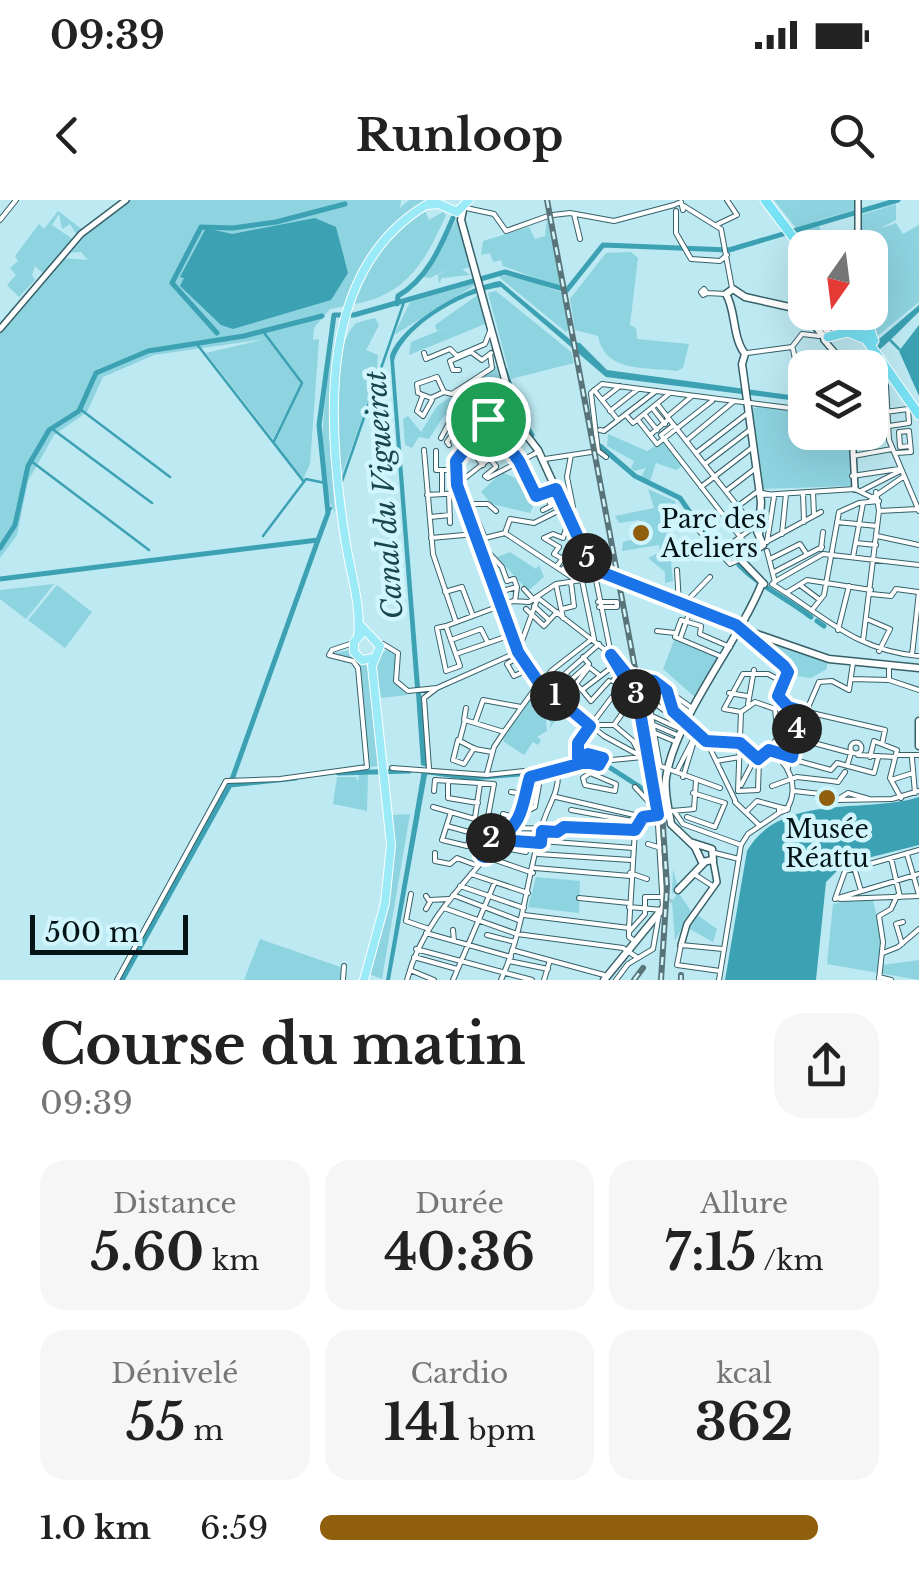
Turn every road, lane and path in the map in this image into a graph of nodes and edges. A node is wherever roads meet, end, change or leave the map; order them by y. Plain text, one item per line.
1 (16, 200) edge
2 (126, 200) edge
3 (727, 200) edge
4 (767, 200) edge
5 (440, 202) edge
6 (858, 204) edge
7 (679, 207) edge
8 (0, 208) edge
9 (465, 209) edge
10 (7, 212) junction
11 (574, 214) junction
12 (0, 220) edge
13 (718, 224) junction
14 (790, 230) edge
15 (857, 230) edge
16 (580, 239) dead end
17 (726, 255) junction
18 (720, 261) junction
19 (728, 266) junction
20 (706, 293) dead end
21 (732, 295) junction
22 (788, 306) edge
23 (0, 330) edge
24 (821, 330) edge
25 (841, 330) edge
26 (861, 330) edge
27 (870, 330) edge
28 (489, 333) junction
29 (828, 341) junction
30 (792, 346) junction
31 (874, 347) junction
32 (793, 350) edge
33 (829, 350) edge
34 (835, 350) edge
35 (424, 353) dead end
36 (493, 353) junction
37 (742, 354) junction
38 (458, 370) dead end
39 (620, 386) junction
40 (638, 389) junction
41 (594, 390) junction
42 (656, 391) junction
43 (444, 392) junction
44 (507, 393) junction
45 (422, 394) junction
46 (670, 394) junction
47 (692, 396) junction
48 (433, 399) junction
49 (713, 399) junction
50 (602, 400) junction
51 (747, 400) junction
52 (510, 402) junction
53 (733, 402) junction
54 (888, 403) edge
55 (491, 404) dead end
56 (656, 407) junction
57 (788, 407) edge
58 (610, 411) junction
59 (889, 412) junction
60 (919, 412) edge
61 (468, 414) junction
62 (626, 414) junction
63 (645, 415) junction
64 (488, 419) junction
65 (618, 420) junction
66 (638, 420) junction
67 (667, 420) junction
68 (517, 423) junction
69 (676, 427) junction
70 (888, 428) junction
71 (751, 429) junction
72 (600, 430) dead end
73 (657, 430) junction
74 (500, 435) junction
75 (650, 435) junction
76 (440, 438) dead end
77 (471, 438) junction
78 (664, 439) junction
79 (686, 440) junction
80 (449, 445) dead end
81 (910, 446) dead end
82 (753, 447) junction
83 (598, 448) junction
84 (424, 450) dead end
85 (481, 450) junction
86 (852, 450) edge
87 (436, 451) dead end
88 (696, 452) junction
89 (893, 452) junction
90 (571, 454) junction
91 (541, 455) junction
92 (852, 456) junction
93 (606, 457) dead end
94 (458, 458) junction
95 (489, 459) junction
96 (519, 461) junction
97 (484, 464) junction
98 (705, 464) junction
99 (756, 468) junction
100 (442, 470) junction
101 (455, 471) junction
102 (901, 473) junction
103 (715, 476) junction
104 (852, 476) junction
105 (702, 487) junction
106 (556, 489) junction
107 (858, 490) junction
108 (726, 491) junction
109 (813, 492) junction
110 (803, 493) junction
111 (446, 494) junction
112 (461, 494) junction
113 (546, 494) junction
114 (786, 494) junction
115 (874, 494) junction
116 (427, 495) junction
117 (772, 495) junction
118 (760, 496) junction
119 (879, 501) junction
120 (863, 502) junction
121 (469, 504) junction
122 (738, 506) junction
123 (564, 508) junction
124 (544, 510) dead end
125 (919, 510) edge
126 (880, 511) junction
127 (496, 512) dead end
128 (821, 512) dead end
129 (450, 515) junction
130 (429, 516) junction
131 (814, 516) junction
132 (568, 517) junction
133 (691, 522) dead end
134 (804, 522) junction
135 (837, 522) junction
136 (450, 523) dead end
137 (859, 524) junction
138 (878, 526) junction
139 (757, 528) junction
140 (576, 532) junction
141 (823, 532) dead end
142 (505, 533) junction
143 (475, 534) junction
144 (782, 534) junction
145 (877, 536) junction
146 (740, 537) junction
147 (431, 538) junction
148 (575, 542) junction
149 (732, 542) dead end
150 (856, 542) junction
151 (876, 544) junction
152 (766, 545) junction
153 (919, 545) edge
154 (821, 551) junction
155 (752, 552) junction
156 (806, 553) junction
157 (482, 554) junction
158 (576, 554) junction
159 (831, 555) junction
160 (853, 558) junction
161 (563, 559) junction
162 (741, 559) junction
163 (770, 559) junction
164 (875, 560) junction
165 (919, 565) edge
166 (562, 567) junction
167 (502, 570) junction
168 (678, 570) dead end
169 (596, 572) junction
170 (774, 572) junction
171 (490, 574) junction
172 (710, 577) dead end
173 (579, 581) junction
174 (826, 583) junction
175 (556, 584) junction
176 (799, 584) junction
177 (766, 585) junction
178 (596, 586) junction
179 (849, 586) junction
180 (517, 587) junction
181 (607, 587) dead end
182 (524, 589) dead end
183 (446, 592) junction
184 (496, 592) junction
185 (872, 592) junction
186 (919, 592) edge
187 (786, 593) junction
188 (820, 600) junction
189 (516, 601) junction
190 (534, 602) junction
191 (501, 606) junction
192 (684, 606) junction
193 (526, 610) dead end
194 (559, 611) junction
195 (812, 612) junction
196 (532, 615) junction
197 (472, 616) junction
198 (867, 619) junction
199 (549, 620) junction
200 (684, 620) junction
201 (456, 622) junction
202 (446, 626) junction
203 (743, 630) junction
204 (838, 630) junction
205 (657, 631) dead end
206 (677, 634) junction
207 (511, 635) junction
208 (916, 636) edge
209 (451, 640) junction
210 (523, 640) junction
211 (358, 641) junction
212 (863, 641) junction
213 (514, 642) junction
214 (488, 643) junction
215 (601, 643) junction
216 (730, 648) junction
217 (378, 651) junction
218 (764, 651) dead end
219 (876, 651) junction
220 (456, 654) junction
221 (611, 655) junction
222 (912, 655) junction
223 (518, 656) junction
224 (919, 656) edge
225 (584, 657) junction
226 (724, 658) junction
227 (773, 659) junction
228 (364, 660) junction
229 (853, 662) junction
230 (616, 664) junction
231 (872, 666) junction
232 (754, 668) junction
233 (888, 668) junction
234 (919, 668) edge
235 (787, 670) junction
236 (620, 671) junction
237 (374, 673) junction
238 (598, 674) junction
239 (768, 674) junction
240 (739, 678) junction
241 (851, 679) junction
242 (645, 680) junction
243 (889, 680) junction
244 (781, 682) junction
245 (540, 684) junction
246 (632, 687) junction
247 (438, 688) junction
248 (582, 690) junction
249 (919, 690) edge
250 (667, 691) junction
251 (748, 691) junction
252 (729, 693) junction
253 (636, 694) junction
254 (778, 696) junction
255 (612, 697) dead end
256 (671, 700) junction
257 (760, 702) junction
258 (650, 704) junction
259 (626, 705) junction
260 (748, 705) junction
261 (521, 707) junction
262 (466, 708) dead end
263 (693, 708) junction
264 (775, 708) junction
265 (741, 712) junction
266 (804, 712) junction
267 (651, 715) junction
268 (668, 715) junction
269 (864, 717) dead end
270 (465, 720) junction
271 (919, 721) edge
272 (476, 723) junction
273 (592, 724) junction
274 (684, 724) junction
275 (614, 725) junction
276 (652, 725) junction
277 (860, 725) junction
278 (504, 732) junction
279 (697, 732) junction
280 (654, 733) junction
281 (675, 738) junction
282 (794, 738) junction
283 (460, 739) junction
284 (918, 739) edge
285 (706, 741) junction
286 (854, 741) junction
287 (656, 742) junction
288 (740, 744) junction
289 (882, 744) junction
290 (475, 748) junction
291 (657, 749) junction
292 (769, 750) junction
293 (492, 752) junction
294 (674, 753) junction
295 (851, 753) junction
296 (896, 754) junction
297 (858, 755) junction
298 (919, 755) edge
299 (740, 757) junction
300 (781, 757) junction
301 (870, 757) junction
302 (578, 758) junction
303 (644, 758) junction
304 (792, 758) junction
305 (878, 758) junction
306 (912, 758) junction
307 (757, 759) junction
308 (716, 761) junction
309 (601, 763) junction
310 (803, 763) junction
311 (848, 764) junction
312 (426, 768) junction
313 (788, 768) junction
314 (388, 769) junction
315 (669, 770) junction
316 (558, 772) junction
317 (845, 772) dead end
318 (915, 773) junction
319 (594, 774) junction
320 (487, 775) junction
321 (683, 776) junction
322 (795, 778) junction
323 (890, 780) junction
324 (696, 781) junction
325 (832, 781) junction
326 (448, 782) junction
327 (480, 784) junction
328 (917, 784) edge
329 (539, 785) dead end
330 (713, 786) junction
331 (772, 786) dead end
332 (635, 787) dead end
333 (720, 788) dead end
334 (434, 791) dead end
335 (792, 791) junction
336 (511, 792) dead end
337 (738, 792) junction
338 (917, 792) edge
339 (694, 793) junction
340 (524, 794) junction
341 (830, 795) junction
342 (556, 797) junction
343 (709, 797) junction
344 (900, 798) junction
345 (734, 801) junction
346 (478, 804) junction
347 (536, 805) junction
348 (433, 807) dead end
349 (745, 808) junction
350 (777, 808) junction
351 (691, 809) junction
352 (572, 810) dead end
353 (658, 811) junction
354 (672, 811) junction
355 (451, 812) junction
356 (549, 812) junction
357 (503, 814) dead end
358 (519, 816) junction
359 (688, 817) junction
360 (476, 818) junction
361 (641, 820) junction
362 (489, 824) junction
363 (687, 825) junction
364 (759, 825) junction
365 (448, 826) junction
366 (509, 828) junction
367 (635, 830) junction
368 (542, 831) junction
369 (472, 833) junction
370 (486, 836) junction
371 (720, 838) junction
372 (499, 839) junction
373 (541, 843) junction
374 (648, 844) dead end
375 (741, 844) junction
376 (494, 846) junction
377 (633, 848) junction
378 (661, 848) junction
379 (919, 850) edge
380 (526, 852) dead end
381 (435, 853) dead end
382 (540, 854) junction
383 (906, 854) junction
384 (485, 857) junction
385 (708, 858) junction
386 (890, 858) junction
387 (739, 859) junction
388 (631, 860) junction
389 (478, 866) junction
390 (854, 868) junction
391 (534, 870) junction
392 (470, 874) junction
393 (630, 875) junction
394 (916, 875) edge
395 (647, 879) dead end
396 (896, 881) junction
397 (495, 882) junction
398 (711, 885) junction
399 (460, 886) junction
400 (860, 891) junction
401 (528, 893) junction
402 (411, 894) dead end
403 (672, 895) junction
404 (489, 896) junction
405 (919, 896) edge
406 (451, 897) junction
407 (899, 897) junction
408 (580, 898) dead end
409 (835, 899) junction
410 (629, 905) junction
411 (444, 908) junction
412 (524, 908) junction
413 (645, 908) junction
414 (426, 909) dead end
415 (484, 909) junction
416 (662, 911) junction
417 (521, 918) junction
418 (478, 922) junction
419 (903, 922) dead end
420 (453, 930) dead end
421 (630, 930) junction
422 (919, 930) edge
423 (427, 931) junction
424 (517, 934) junction
425 (487, 935) dead end
426 (454, 941) junction
427 (515, 942) junction
428 (635, 943) junction
429 (902, 944) junction
430 (468, 945) junction
431 (680, 945) junction
432 (416, 949) junction
433 (724, 949) junction
434 (651, 951) junction
435 (882, 953) junction
436 (511, 956) junction
437 (641, 956) junction
438 (413, 957) junction
439 (461, 960) junction
440 (550, 960) junction
441 (344, 966) dead end
442 (458, 969) junction
443 (410, 970) junction
444 (548, 970) junction
445 (618, 970) junction
446 (720, 971) junction
447 (504, 972) junction
448 (606, 978) edge
449 (879, 979) edge
450 (117, 980) edge
451 (343, 980) edge
452 (364, 980) edge
453 (407, 980) edge
454 (434, 980) edge
455 (453, 980) edge
456 (501, 980) edge
457 (532, 980) edge
458 (544, 980) edge
459 (616, 980) edge
460 (718, 980) edge
461 (892, 980) edge

1 - 10 street
2 - 23 street
3 - 13 street
4 - 14 highway
5 - 9 main road
5 - 211 main road
6 - 15 street
7 - 11 street
7 - 13 street
7 - 18 street
8 - 10 street
9 - 11 street
9 - 28 main road
10 - 12 street
11 - 16 street
13 - 17 street
17 - 18 street
17 - 19 street
18 - 19 street
19 - 21 street
20 - 21 street
21 - 22 main road
21 - 37 main road
24 - 29 main road
25 - 29 highway
26 - 31 highway
27 - 31 highway
28 - 35 street
28 - 36 main road
29 - 30 street
29 - 31 highway
29 - 33 street
29 - 34 street
30 - 32 street
30 - 37 street
31 - 60 highway
36 - 38 street
36 - 43 street
36 - 44 main road
37 - 51 main road
39 - 40 street
39 - 41 street
39 - 50 street
40 - 42 street
40 - 58 street
41 - 50 street
41 - 83 street
42 - 46 street
42 - 62 street
43 - 45 street
43 - 48 street
44 - 52 main road
44 - 55 street
45 - 48 street
45 - 48 street
46 - 47 street
46 - 56 street
47 - 49 street
47 - 67 street
49 - 53 street
49 - 69 street
50 - 58 street
51 - 53 street
51 - 57 street
51 - 71 main road
51 - 88 street
52 - 64 street
52 - 68 main road
53 - 79 street
54 - 59 street
56 - 63 street
56 - 67 street
58 - 65 street
59 - 70 street
59 - 70 street
61 - 64 street
61 - 76 street
61 - 80 street
62 - 65 street
62 - 66 street
63 - 66 street
63 - 73 street
64 - 74 street
64 - 77 street
65 - 72 street
66 - 75 street
67 - 69 street
67 - 73 street
68 - 74 street
68 - 91 main road
69 - 78 street
69 - 79 street
70 - 89 street
71 - 82 main road
71 - 98 street
73 - 75 street
74 - 85 street
74 - 96 street
75 - 78 street
77 - 85 street
77 - 94 street
78 - 105 street
79 - 88 street
81 - 89 street
82 - 99 main road
82 - 103 street
83 - 90 street
83 - 93 street
84 - 116 street
85 - 95 street
86 - 92 street
87 - 100 street
88 - 98 street
89 - 92 street
89 - 102 street
90 - 91 street
90 - 132 street
91 - 96 street
91 - 106 main road
92 - 104 street
94 - 97 street
94 - 101 street
95 - 96 street
95 - 97 street
96 - 113 street
97 - 101 street
98 - 103 street
99 - 108 street
99 - 118 main road
100 - 101 street
100 - 111 street
101 - 112 street
102 - 104 street
102 - 107 street
102 - 115 street
102 - 125 street
103 - 105 street
103 - 108 street
104 - 107 street
105 - 146 street
106 - 113 street
106 - 123 main road
107 - 109 street
107 - 115 street
108 - 122 street
109 - 110 street
109 - 131 street
110 - 114 street
110 - 134 street
111 - 112 street
111 - 116 street
111 - 129 street
112 - 121 street
112 - 143 street
113 - 124 street
114 - 117 street
114 - 144 street
115 - 119 street
115 - 120 street
116 - 130 street
117 - 118 street
117 - 152 street
118 - 122 street
118 - 139 main road
119 - 120 street
119 - 126 street
120 - 135 street
120 - 137 street
121 - 127 street
121 - 142 street
122 - 139 street
123 - 132 main road
123 - 142 street
125 - 126 street
126 - 138 street
128 - 131 street
129 - 130 street
129 - 136 street
130 - 147 street
131 - 134 street
132 - 140 main road
132 - 161 street
133 - 162 street
134 - 144 street
135 - 137 street
135 - 159 street
137 - 138 street
137 - 150 street
138 - 145 street
139 - 146 street
139 - 152 main road
140 - 148 street
140 - 169 main road
141 - 154 street
142 - 166 street
143 - 147 street
143 - 157 street
144 - 152 street
145 - 151 street
145 - 153 street
146 - 149 street
146 - 155 street
147 - 183 street
148 - 158 street
148 - 161 street
150 - 151 street
150 - 160 street
151 - 164 street
152 - 155 main road
152 - 163 street
154 - 156 street
154 - 159 street
154 - 177 street
155 - 162 main road
156 - 163 street
156 - 170 street
157 - 167 street
157 - 171 street
158 - 166 street
158 - 173 street
159 - 160 street
159 - 174 street
160 - 164 street
161 - 166 street
162 - 177 main road
163 - 170 street
164 - 165 street
164 - 185 street
166 - 173 street
167 - 171 street
167 - 180 street
168 - 192 street
169 - 173 street
169 - 178 street
169 - 192 main road, bridge
170 - 177 street
171 - 184 street
172 - 192 street
173 - 175 street
173 - 194 street
173 - 215 street
174 - 176 street
174 - 179 street
174 - 188 street
175 - 190 street
175 - 194 street
176 - 187 street
176 - 188 street
177 - 187 street
177 - 203 main road
178 - 181 street
178 - 215 street
179 - 185 street
179 - 204 street
180 - 184 street
180 - 189 street
182 - 190 street
183 - 197 street
183 - 201 street
184 - 191 street
185 - 186 street
185 - 198 street
186 - 208 street
187 - 195 street
188 - 195 street
189 - 190 street
189 - 191 street
190 - 194 street
190 - 196 street
190 - 199 street
191 - 197 street
191 - 207 street
192 - 200 street
192 - 203 main road
193 - 196 street
194 - 199 street
194 - 215 street
195 - 204 street
196 - 199 street
196 - 210 street
197 - 201 street
198 - 212 street
198 - 219 street
200 - 206 street
200 - 216 street
201 - 202 street
202 - 209 street
202 - 220 street
203 - 216 main road
203 - 229 main road
203 - 235 street
204 - 212 street
205 - 206 street
206 - 226 street
207 - 213 street
207 - 214 street
208 - 222 street
209 - 214 street
209 - 220 street
210 - 213 street
210 - 223 street
211 - 217 main road
211 - 228 main road
211 - 450 street
212 - 219 street
213 - 223 street
214 - 220 street
215 - 221 street
215 - 225 street
215 - 245 street
216 - 226 main road
217 - 228 main road
217 - 237 main road
217 - 247 street
218 - 227 street
219 - 222 street
219 - 231 street
221 - 230 street
221 - 242 street
222 - 224 street
223 - 245 street
223 - 247 street
225 - 225 street
226 - 263 main road
227 - 235 street
227 - 239 street
228 - 237 main road
229 - 231 main road
229 - 241 street
230 - 236 street
230 - 238 street
231 - 233 main road
232 - 239 street
232 - 240 street
232 - 251 street
233 - 234 main road
233 - 243 street
235 - 244 street
236 - 246 street
236 - 248 street
237 - 314 main road
238 - 248 street
238 - 248 street
239 - 244 street
240 - 251 street
240 - 252 street
241 - 243 street
241 - 266 street
242 - 250 street
242 - 258 street
243 - 249 street
244 - 254 street
245 - 261 street
245 - 273 street
246 - 253 street
246 - 259 street
247 - 312 street
250 - 256 street
250 - 263 street
251 - 252 street
251 - 257 street
251 - 260 street
252 - 265 street
253 - 259 street
253 - 303 street
254 - 264 street
254 - 266 street
255 - 273 street
256 - 263 street
256 - 268 street
257 - 260 street
257 - 264 street
258 - 267 street
258 - 268 street
259 - 275 street
260 - 265 street
261 - 272 street
261 - 278 street
262 - 270 street
263 - 274 main road
263 - 274 street
264 - 292 street
265 - 288 street
266 - 277 street
266 - 282 street
267 - 268 street
267 - 276 street
268 - 274 street
268 - 274 street
269 - 277 street
270 - 272 street
270 - 283 street
271 - 284 main road
272 - 278 street
273 - 275 street
273 - 302 street
273 - 303 street
274 - 279 street
274 - 281 street
274 - 294 main road
275 - 303 street
276 - 280 street
276 - 281 street
277 - 286 street
277 - 289 street
278 - 293 street
279 - 285 street
279 - 294 street
280 - 281 street
280 - 287 street
281 - 294 street
282 - 295 street
282 - 304 street
283 - 290 street
283 - 290 street
285 - 288 street
285 - 308 street
285 - 321 street
286 - 295 street
286 - 297 street
287 - 291 street
287 - 294 street
288 - 299 street
288 - 307 street
289 - 296 street
289 - 301 street
290 - 293 street
291 - 294 street
291 - 315 street
292 - 300 street
292 - 307 street
293 - 320 street
294 - 315 main road
295 - 297 street
295 - 311 street
296 - 305 street
296 - 306 street
296 - 323 street
297 - 301 street
298 - 306 street
299 - 308 street
299 - 337 street
300 - 304 street
300 - 313 street
301 - 305 street
302 - 309 street
302 - 320 street
303 - 309 street
303 - 353 street
304 - 310 street
304 - 313 street
305 - 311 street
306 - 318 street
307 - 337 street
307 - 337 street
308 - 345 street
309 - 316 street
309 - 319 street
310 - 311 street
310 - 322 street
312 - 314 street
312 - 320 street
313 - 322 street
314 - 452 main road
315 - 321 street
315 - 354 main road
316 - 340 street
316 - 342 street
317 - 325 street
318 - 323 street
318 - 328 street
319 - 319 street
321 - 324 street
322 - 325 street
322 - 331 street
322 - 335 street
323 - 344 street
324 - 330 street
324 - 339 street
325 - 341 street
326 - 327 street
326 - 334 street
326 - 346 street
327 - 346 street
327 - 362 street
328 - 338 street
329 - 347 street
330 - 333 street
330 - 343 street
332 - 353 street
335 - 341 street
335 - 350 street
336 - 340 street
337 - 345 street
338 - 344 street
339 - 343 street
339 - 351 street
340 - 358 street
341 - 344 street
342 - 356 street
342 - 361 street
343 - 359 street
345 - 349 street
346 - 360 street
347 - 356 street
347 - 358 street
348 - 355 street
349 - 350 street
349 - 364 street
350 - 364 street
351 - 354 street
351 - 359 street
352 - 361 street
353 - 361 street
353 - 378 street
354 - 363 street
354 - 385 main road
355 - 360 street
355 - 365 street
356 - 368 street
357 - 358 street
358 - 366 street
359 - 363 street
360 - 362 street
361 - 367 street
362 - 370 street
363 - 371 street
364 - 375 street
365 - 369 street
365 - 369 street
366 - 368 street
366 - 372 street
367 - 368 street
367 - 377 street
368 - 373 street
369 - 370 street
370 - 372 street
370 - 384 street
371 - 375 street
371 - 385 street
372 - 373 street
372 - 376 street
373 - 377 street
373 - 382 street
374 - 378 street
375 - 387 street
376 - 380 street
376 - 384 street
377 - 388 street
378 - 403 street
379 - 383 street
381 - 389 street
382 - 388 street
382 - 391 street
383 - 386 street
383 - 394 street
384 - 389 street
384 - 391 street
385 - 387 street
385 - 398 street
385 - 398 street
385 - 403 main road
386 - 390 street
386 - 396 street
387 - 433 street
388 - 393 street
389 - 392 street
390 - 400 street
390 - 409 street
391 - 393 street
391 - 401 street
392 - 397 street
392 - 399 street
393 - 395 street
393 - 410 street
394 - 396 street
394 - 405 street
396 - 400 street
396 - 407 street
397 - 401 street
397 - 404 street
398 - 431 street
399 - 404 street
399 - 406 street
400 - 409 street
401 - 412 street
402 - 423 street
403 - 413 street
403 - 416 street
404 - 412 street
404 - 415 street
405 - 407 street
406 - 411 street
406 - 414 street
406 - 415 street
407 - 409 street
407 - 435 street
408 - 410 street
410 - 413 street
410 - 421 street
411 - 418 street
411 - 423 street
412 - 417 street
413 - 416 street
413 - 421 street
415 - 417 street
415 - 418 street
416 - 428 main road
416 - 434 street
417 - 421 street
417 - 424 street
418 - 424 street
418 - 430 street
419 - 429 street
420 - 426 street
421 - 428 street
422 - 429 street
423 - 426 street
423 - 432 street
424 - 427 street
424 - 428 street
425 - 427 street
426 - 430 street
427 - 436 street
428 - 434 street
428 - 437 street
428 - 445 main road
429 - 435 street
430 - 436 street
430 - 439 street
431 - 433 street
431 - 446 street
432 - 438 street
432 - 439 street
433 - 446 street
434 - 437 street
435 - 449 street
436 - 440 street
436 - 444 street
436 - 447 street
437 - 445 street
438 - 442 street
438 - 443 street
439 - 442 street
439 - 447 street
440 - 444 street
440 - 448 street
441 - 451 street
442 - 455 street
443 - 453 street
443 - 454 street
444 - 458 street
445 - 448 main road
445 - 459 street
446 - 460 street
447 - 456 street
447 - 457 street
449 - 461 street

